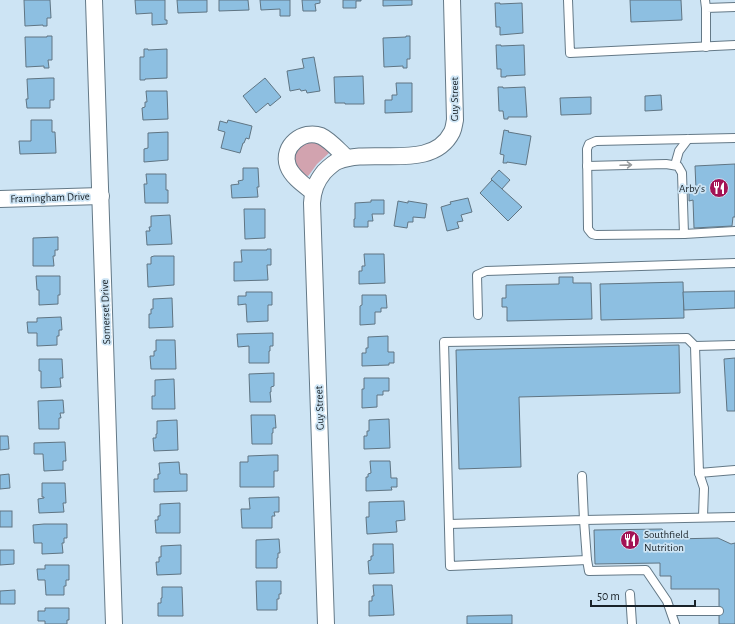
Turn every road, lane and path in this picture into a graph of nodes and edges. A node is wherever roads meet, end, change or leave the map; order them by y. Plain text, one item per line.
1 (94, 0) edge
2 (452, 0) edge
3 (568, 0) edge
4 (705, 4) edge
5 (735, 7) edge
6 (735, 45) edge
7 (706, 47) junction
8 (735, 138) edge
9 (688, 139) junction
10 (347, 158) junction
11 (675, 165) junction
12 (587, 166) junction
13 (313, 192) junction
14 (101, 196) junction
15 (0, 199) edge
16 (735, 232) edge
17 (684, 234) junction
18 (735, 263) edge
19 (478, 315) dead end
20 (735, 345) edge
21 (695, 346) junction
22 (735, 470) edge
23 (699, 473) junction
24 (582, 476) dead end
25 (704, 517) junction
26 (735, 517) edge
27 (584, 520) junction
28 (449, 524) junction
29 (586, 560) junction
30 (630, 594) dead end
31 (671, 611) junction
32 (719, 611) dead end
33 (114, 624) edge
34 (326, 624) edge
35 (632, 624) edge
36 (675, 624) edge

1 - 14 street, Somerset Drive
2 - 10 street, Guy Street
3 - 7 lane
4 - 5 lane
4 - 7 lane
6 - 7 lane
8 - 9 lane
9 - 11 lane
9 - 12 lane
10 - 13 street, Guy Street
10 - 13 street
12 -> 11 lane
11 - 17 lane
12 - 17 lane
13 - 34 street, Guy Street
14 - 15 street, Framingham Drive
14 - 33 street, Somerset Drive
16 - 17 lane
18 - 19 lane
20 - 21 lane
21 - 23 lane
21 - 28 lane
22 - 23 lane
23 - 25 lane
24 - 27 lane
25 - 26 lane
25 - 27 lane
27 - 28 lane
27 - 29 lane
28 - 29 lane
29 - 31 lane
30 - 35 lane
31 - 32 lane
31 - 36 lane

